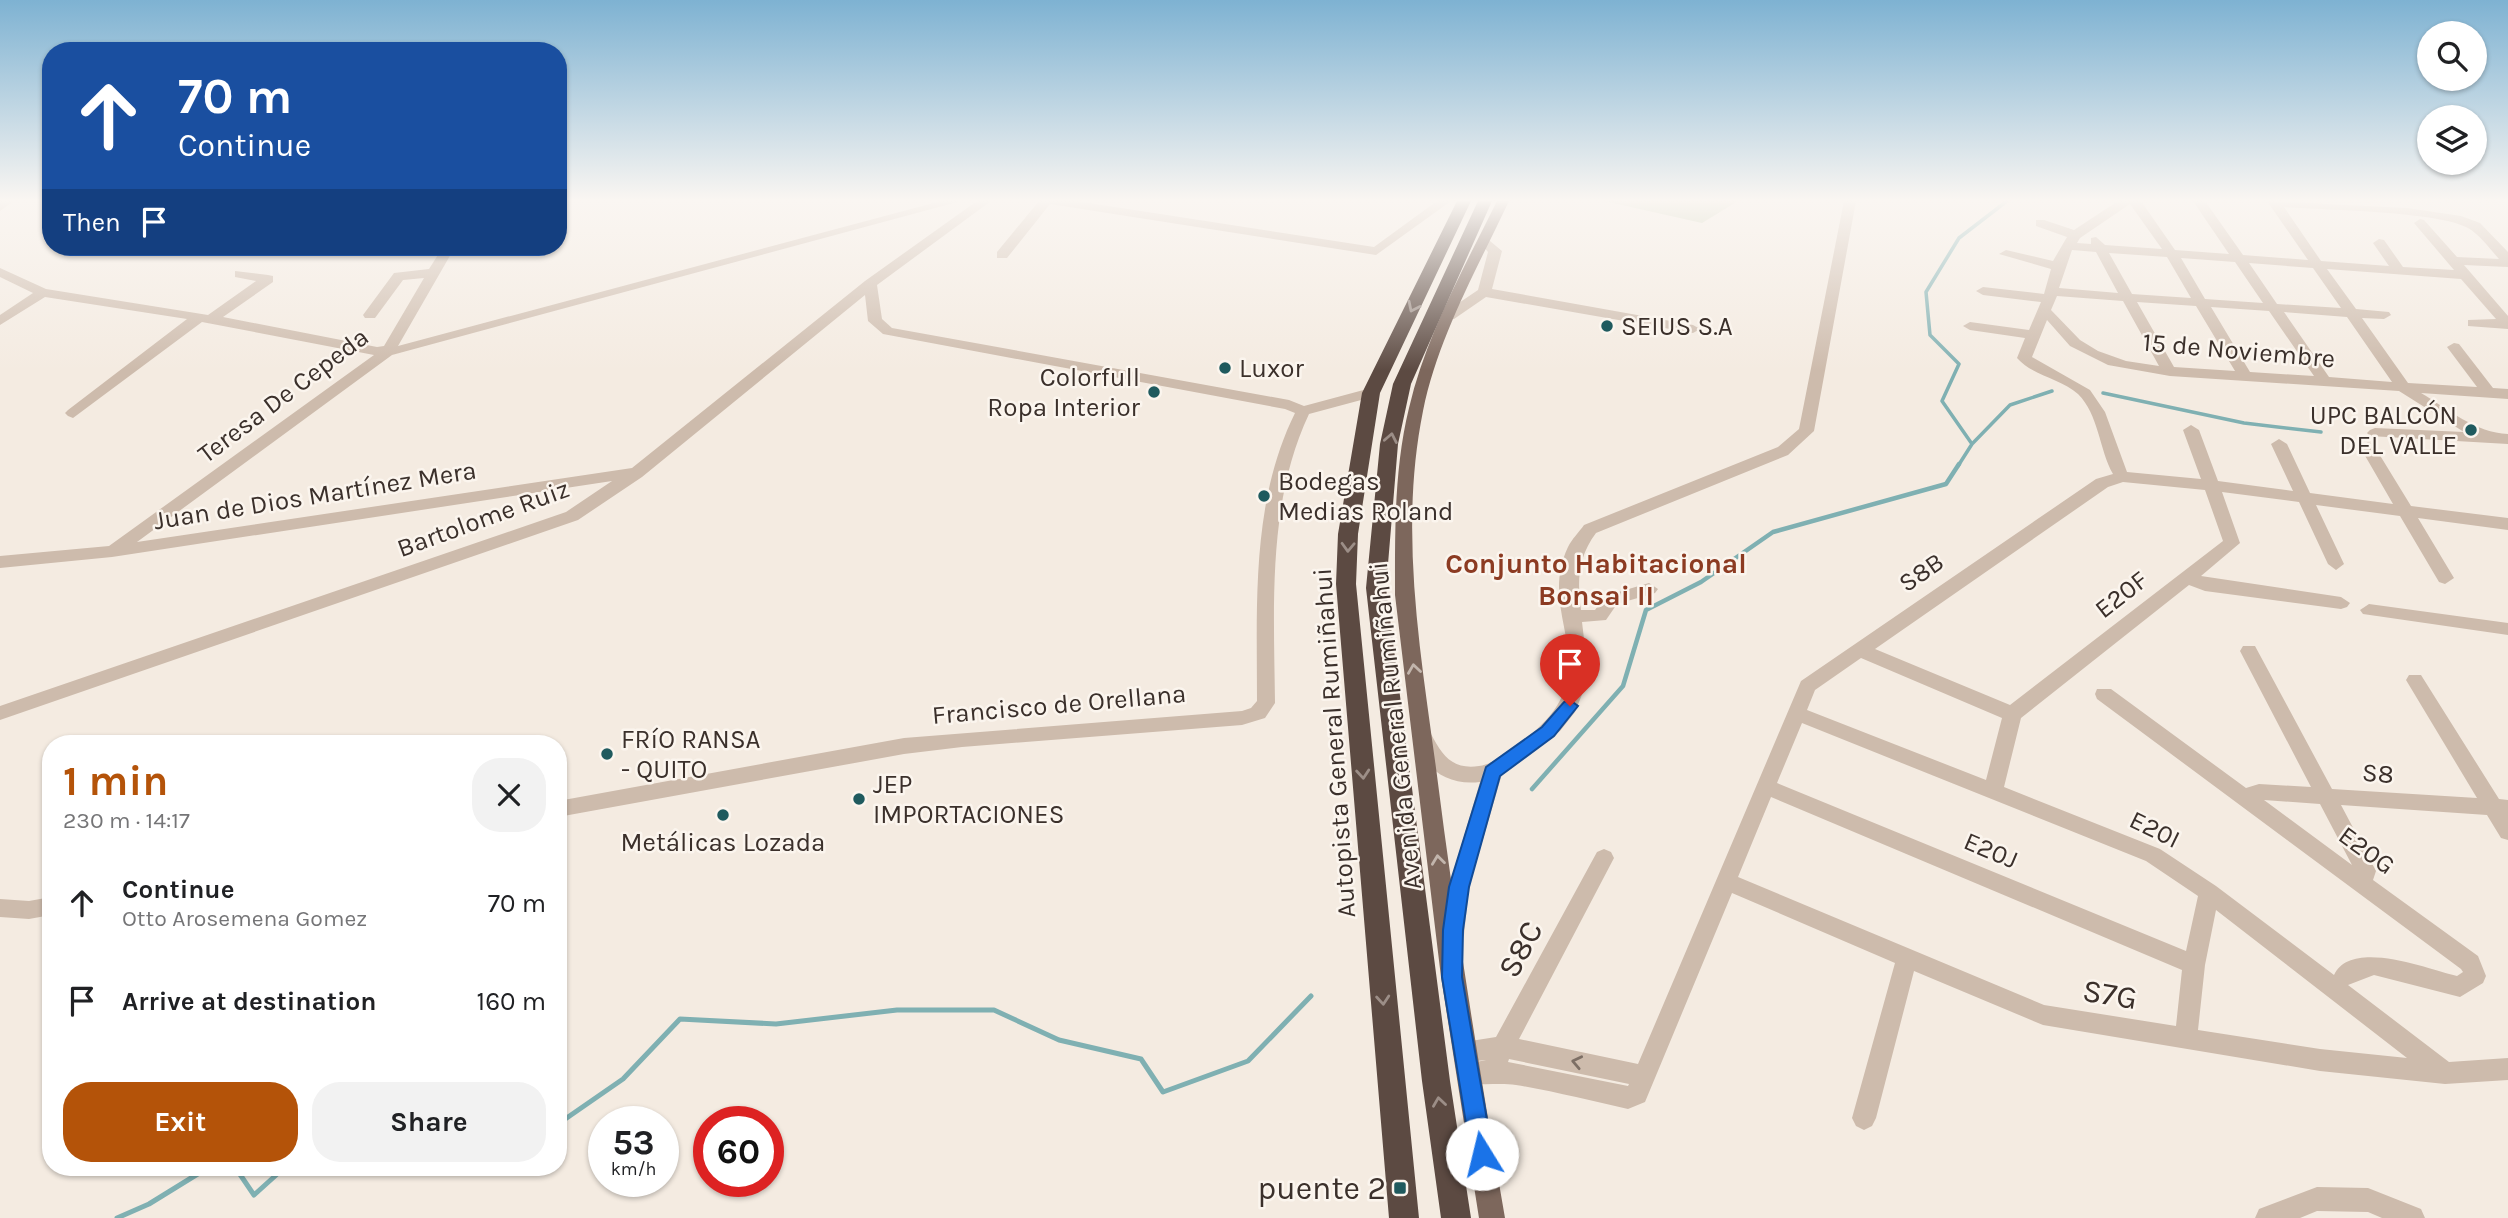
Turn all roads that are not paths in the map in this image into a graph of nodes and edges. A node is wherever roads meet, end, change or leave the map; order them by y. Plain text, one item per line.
1 (442, 258) edge
2 (740, 258) edge
3 (906, 258) edge
4 (1436, 258) edge
5 (1459, 258) edge
6 (1476, 258) edge
7 (1493, 258) edge
8 (1839, 258) edge
9 (2023, 258) edge
10 (2062, 258) edge
11 (2106, 258) edge
12 (2173, 258) edge
13 (2224, 258) edge
14 (2312, 258) edge
15 (2390, 258) edge
16 (2449, 258) edge
17 (2240, 259) junction
18 (2452, 261) junction
19 (2508, 261) edge
20 (2317, 265) junction
21 (2057, 266) junction
22 (2400, 271) junction
23 (0, 272) edge
24 (433, 273) junction
25 (240, 274) dead end
26 (2464, 275) junction
27 (870, 284) junction
28 (1983, 291) dead end
29 (1484, 292) junction
30 (43, 293) junction
31 (2129, 298) junction
32 (2048, 301) junction
33 (2201, 303) junction
34 (2277, 308) junction
35 (2351, 313) junction
36 (2384, 314) dead end
37 (370, 315) dead end
38 (1449, 316) junction
39 (205, 318) junction
40 (0, 321) edge
41 (2473, 323) dead end
42 (2508, 325) edge
43 (1970, 326) dead end
44 (1693, 329) dead end
45 (2032, 335) junction
46 (2454, 347) dead end
47 (388, 351) junction
48 (2170, 372) junction
49 (2246, 377) junction
50 (2326, 383) junction
51 (2406, 389) junction
52 (1371, 393) junction
53 (2489, 393) junction
54 (2508, 394) edge
55 (1303, 411) junction
56 (73, 413) dead end
57 (2191, 430) dead end
58 (2490, 437) junction
59 (2508, 439) edge
60 (2279, 443) dead end
61 (636, 473) junction
62 (2122, 477) junction
63 (2212, 487) junction
64 (2306, 499) junction
65 (2406, 511) junction
66 (2508, 524) edge
67 (112, 551) junction
68 (0, 562) edge
69 (2336, 564) dead end
70 (2186, 577) junction
71 (2445, 578) dead end
72 (1649, 589) dead end
73 (2341, 603) dead end
74 (2369, 610) dead end
75 (1573, 616) junction
76 (2508, 629) edge
77 (1859, 650) junction
78 (2249, 651) dead end
79 (2415, 680) dead end
80 (2104, 694) dead end
81 (0, 713) edge
82 (1796, 713) junction
83 (2012, 713) junction
84 (1423, 736) junction
85 (1493, 772) junction
86 (1767, 787) junction
87 (1993, 791) junction
88 (2326, 795) junction
89 (2245, 796) junction
90 (567, 807) edge
91 (2500, 808) edge
92 (2508, 832) edge
93 (1604, 858) dead end
94 (2362, 881) junction
95 (1727, 882) junction
96 (2209, 892) junction
97 (42, 907) edge
98 (0, 908) edge
99 (1908, 957) junction
100 (2194, 965) junction
101 (2345, 976) dead end
102 (1452, 977) junction
103 (2186, 1038) junction
104 (1503, 1047) junction
105 (1468, 1062) junction
106 (2508, 1069) edge
107 (1493, 1071) junction
108 (2445, 1073) junction
109 (1644, 1076) junction
110 (1864, 1118) dead end
111 (1404, 1218) edge
112 (1456, 1218) edge
113 (1492, 1218) edge
114 (2268, 1218) edge
115 (2412, 1218) edge

1 - 24 street, Teresa De Cepeda
2 - 47 street
3 - 27 street, Bartolome Ruiz
4 -> 52 highway, Autopista General Rumiñahui
112 -> 5 highway, Autopista General Rumiñahui
6 - 38 main road, Avenida General Rumiñahui
7 - 29 street
8 - 75 street
9 - 21 street
10 - 21 street
11 - 31 street
12 - 33 street
13 - 17 street
14 - 20 street
15 - 22 street
16 - 18 street
17 - 20 street
17 - 34 street
18 - 19 street
18 - 26 street
20 - 22 street
20 - 35 street
21 - 32 street
22 - 26 street
23 - 30 street
24 - 37 street
24 - 47 street, Teresa De Cepeda
25 - 39 street
26 - 42 street
27 - 55 street
27 - 61 street, Bartolome Ruiz
28 - 32 street
29 - 38 street
29 - 44 street
30 - 39 street
30 - 40 street
31 - 32 street
31 - 33 street
31 - 48 street
32 - 45 street
32 - 48 street, 15 de Noviembre
33 - 34 street
33 - 49 street
34 - 35 street
34 - 50 street
35 - 36 street
35 - 51 street
84 -> 38 main road, Avenida General Rumiñahui
39 - 47 street
39 - 56 street
41 - 42 street
43 - 45 street
45 - 62 street
46 - 53 street
47 - 67 street, Teresa De Cepeda
48 - 49 street, 15 de Noviembre
49 - 50 street, 15 de Noviembre
50 - 51 street, 15 de Noviembre
51 - 53 street, 15 de Noviembre
51 - 58 street
52 - 55 street
52 -> 111 highway, Autopista General Rumiñahui
53 - 54 street, 15 de Noviembre
55 - 90 street, Francisco de Orellana
57 - 63 street, E20F
58 - 59 street
58 - 65 street
60 - 64 street
61 - 67 street, Juan de Dios Martínez Mera
61 - 81 street, Bartolome Ruiz
62 - 63 street
62 - 77 street, S8B
63 - 64 street
63 - 70 street, E20F
64 - 65 street
64 - 69 street
65 - 66 street
65 - 71 street
67 - 68 street, Juan de Dios Martínez Mera
70 - 73 street
70 - 83 street, E20F
72 - 75 street
74 - 76 street
75 - 85 street
77 - 82 street, S8B
77 - 83 street
78 - 88 street
79 - 91 street
80 - 89 street, E20G
82 - 86 street, S8B
82 - 87 street, E20I
83 - 87 street
84 - 85 street
102 -> 84 main road, Avenida General Rumiñahui
85 - 102 street
86 - 95 street, S8B
86 - 100 street, E20J
87 - 96 street, E20I
88 - 89 street, S8
88 - 91 street, S8
88 - 94 street
89 - 94 street, E20G
91 - 92 street
93 - 104 street, S8C
94 - 101 street, E20G
95 - 99 street, S7G
95 - 109 street, S8B
96 - 100 street
96 - 108 street, E20I
97 - 98 street
99 - 103 street, S7G
99 - 110 street
100 - 103 street
102 - 105 main road, Avenida General Rumiñahui
103 - 108 street, S7G
104 - 105 street
104 - 107 street, S8C
109 -> 104 street
105 - 107 street
105 - 113 main road, Avenida General Rumiñahui
106 - 108 street, S7G
107 - 109 street, S8B
114 - 115 street

